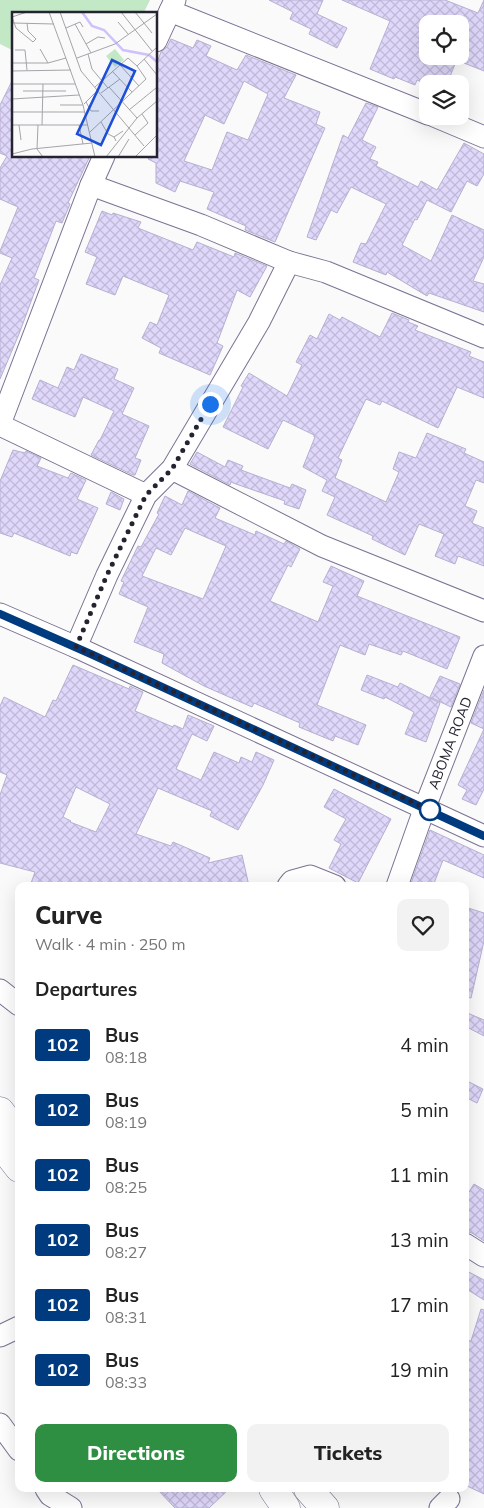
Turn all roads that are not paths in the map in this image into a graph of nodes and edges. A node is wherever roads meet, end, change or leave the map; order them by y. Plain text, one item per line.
1 (172, 5) edge
2 (158, 36) edge
3 (419, 110) edge
4 (463, 125) edge
5 (482, 131) edge
6 (103, 158) edge
7 (91, 185) junction
8 (289, 262) junction
9 (484, 337) edge
10 (0, 425) edge
11 (172, 469) junction
12 (146, 495) junction
13 (484, 611) edge
14 (0, 614) edge
15 (76, 647) junction
16 (484, 656) edge
17 (425, 807) junction
18 (484, 836) edge
19 (291, 882) edge
20 (326, 882) edge
21 (398, 882) edge
22 (0, 990) edge
23 (15, 1002) edge
24 (0, 1110) edge
25 (15, 1131) edge
26 (0, 1144) edge
27 (15, 1163) edge
28 (469, 1247) edge
29 (484, 1256) edge
30 (15, 1329) edge
31 (0, 1336) edge
32 (0, 1424) edge
33 (15, 1445) edge
34 (48, 1492) edge
35 (275, 1492) edge
36 (311, 1492) edge
37 (70, 1508) edge
38 (286, 1508) edge
39 (325, 1508) edge

1 - 2 street
1 - 3 street
4 - 5 street
6 - 7 street
7 - 8 street
7 - 10 street
8 - 9 street
8 - 11 street
10 - 12 street
11 - 12 street
11 - 13 street
12 - 15 street
14 - 15 street
15 - 17 street
16 - 17 street, ABOMA ROAD
17 - 18 street
17 - 21 street, ABOMA ROAD
19 - 20 street
22 - 23 street
24 - 25 main road
26 - 27 main road
28 - 29 street
30 - 31 street
32 - 33 street
34 - 37 street
35 - 38 main road
36 - 39 main road

